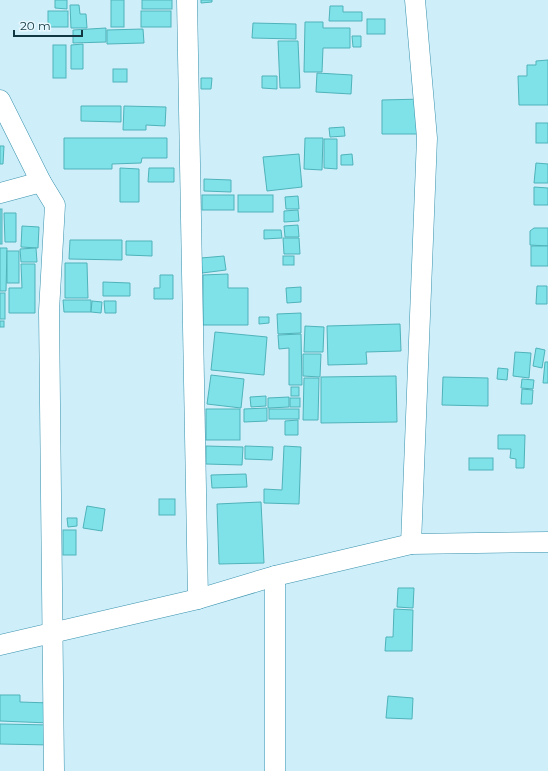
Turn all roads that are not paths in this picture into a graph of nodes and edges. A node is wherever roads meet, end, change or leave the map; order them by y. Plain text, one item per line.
1 (187, 0) edge
2 (415, 0) edge
3 (0, 100) edge
4 (41, 182) junction
5 (0, 193) edge
6 (548, 542) edge
7 (411, 544) junction
8 (275, 576) junction
9 (198, 599) junction
10 (52, 634) junction
11 (0, 645) edge
12 (54, 771) edge
13 (275, 771) edge

1 - 9 street
2 - 7 street
3 - 4 street
4 - 5 street
4 - 10 street
6 - 7 street
7 - 8 street
8 - 9 street
8 - 13 street
9 - 10 street
10 - 11 street
10 - 12 street

